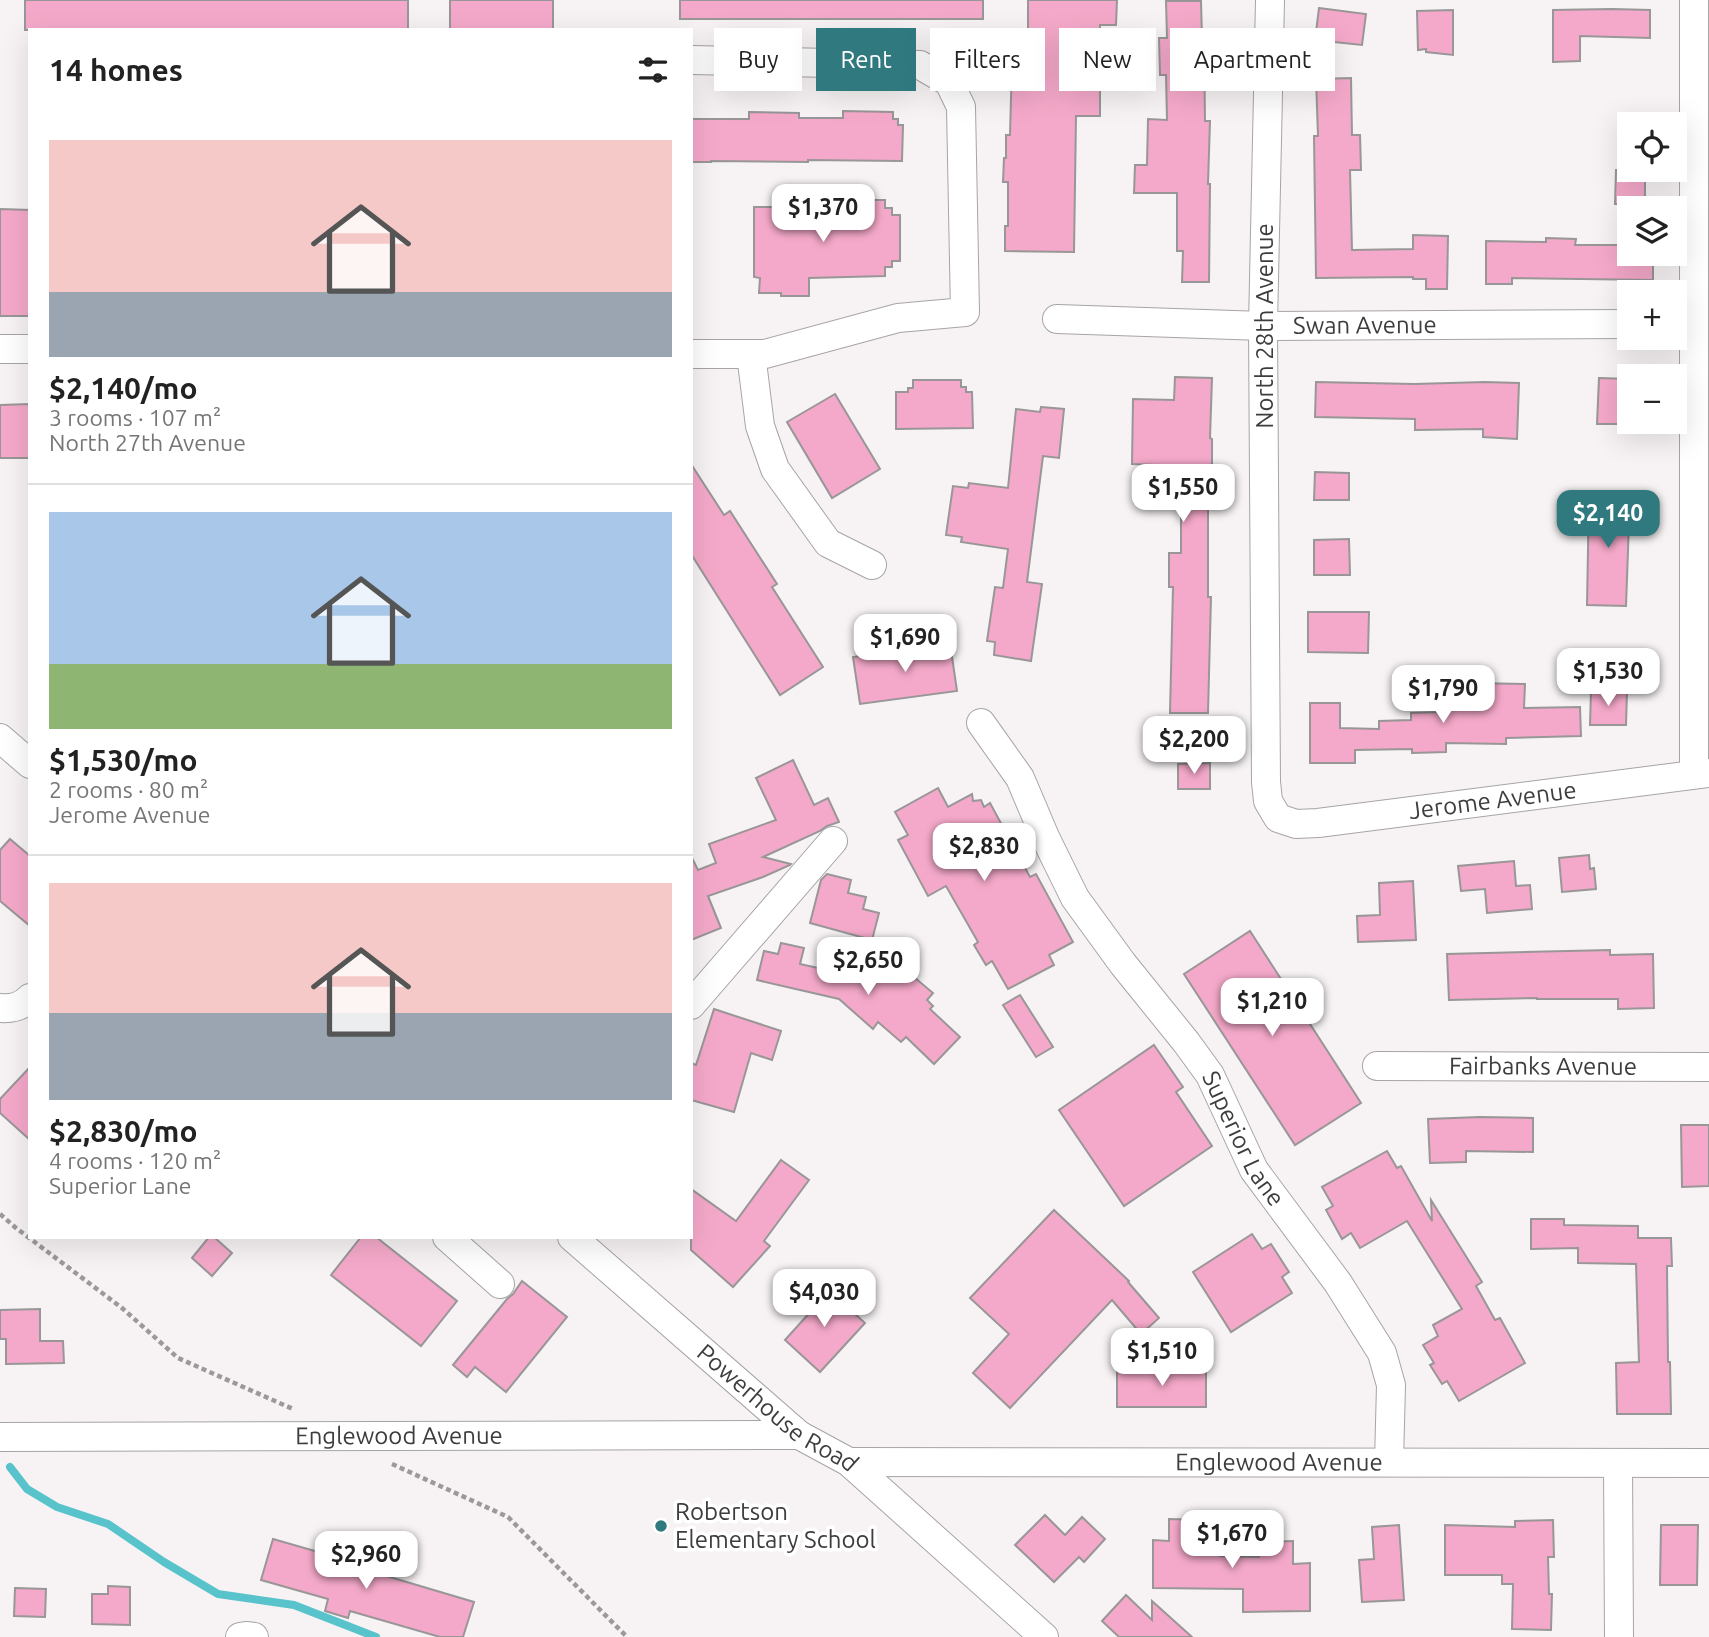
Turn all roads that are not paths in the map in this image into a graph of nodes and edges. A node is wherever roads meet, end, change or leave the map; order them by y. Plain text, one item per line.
1 (1270, 0) edge
2 (1694, 0) edge
3 (693, 60) edge
4 (1057, 319) dead end
5 (1617, 324) edge
6 (1693, 324) edge
7 (1263, 326) junction
8 (0, 349) edge
9 (28, 349) edge
10 (693, 354) edge
11 (751, 354) junction
12 (872, 565) dead end
13 (981, 723) dead end
14 (0, 738) edge
15 (28, 762) edge
16 (1702, 773) edge
17 (1278, 818) joint
18 (833, 841) dead end
19 (28, 1001) edge
20 (693, 1003) edge
21 (0, 1008) edge
22 (1377, 1066) dead end
23 (1709, 1067) edge
24 (449, 1239) edge
25 (574, 1239) edge
26 (500, 1284) dead end
27 (799, 1435) junction
28 (0, 1437) edge
29 (849, 1462) junction
30 (1389, 1462) junction
31 (1618, 1463) junction
32 (1709, 1463) edge
33 (240, 1637) edge
34 (254, 1637) edge
35 (1044, 1637) edge
36 (1619, 1637) edge

1 - 7 street, North 28th Avenue
2 - 6 street
3 - 11 street
4 - 7 street, Swan Avenue
5 - 7 street, Swan Avenue
6 - 16 street
7 - 17 street, North 28th Avenue
8 - 9 street
10 - 11 street
11 - 12 street
13 - 30 street, Superior Lane
14 - 15 street
16 - 17 street, Jerome Avenue
18 - 20 street
19 - 21 street
22 - 23 street, Fairbanks Avenue
24 - 26 street
25 - 27 street, Powerhouse Road
27 - 28 street, Englewood Avenue
27 - 29 street, Powerhouse Road
29 - 30 street, Englewood Avenue
29 - 35 street, Powerhouse Road
30 - 31 street, Englewood Avenue
31 - 32 street, Englewood Avenue
31 - 36 street
33 - 34 street

